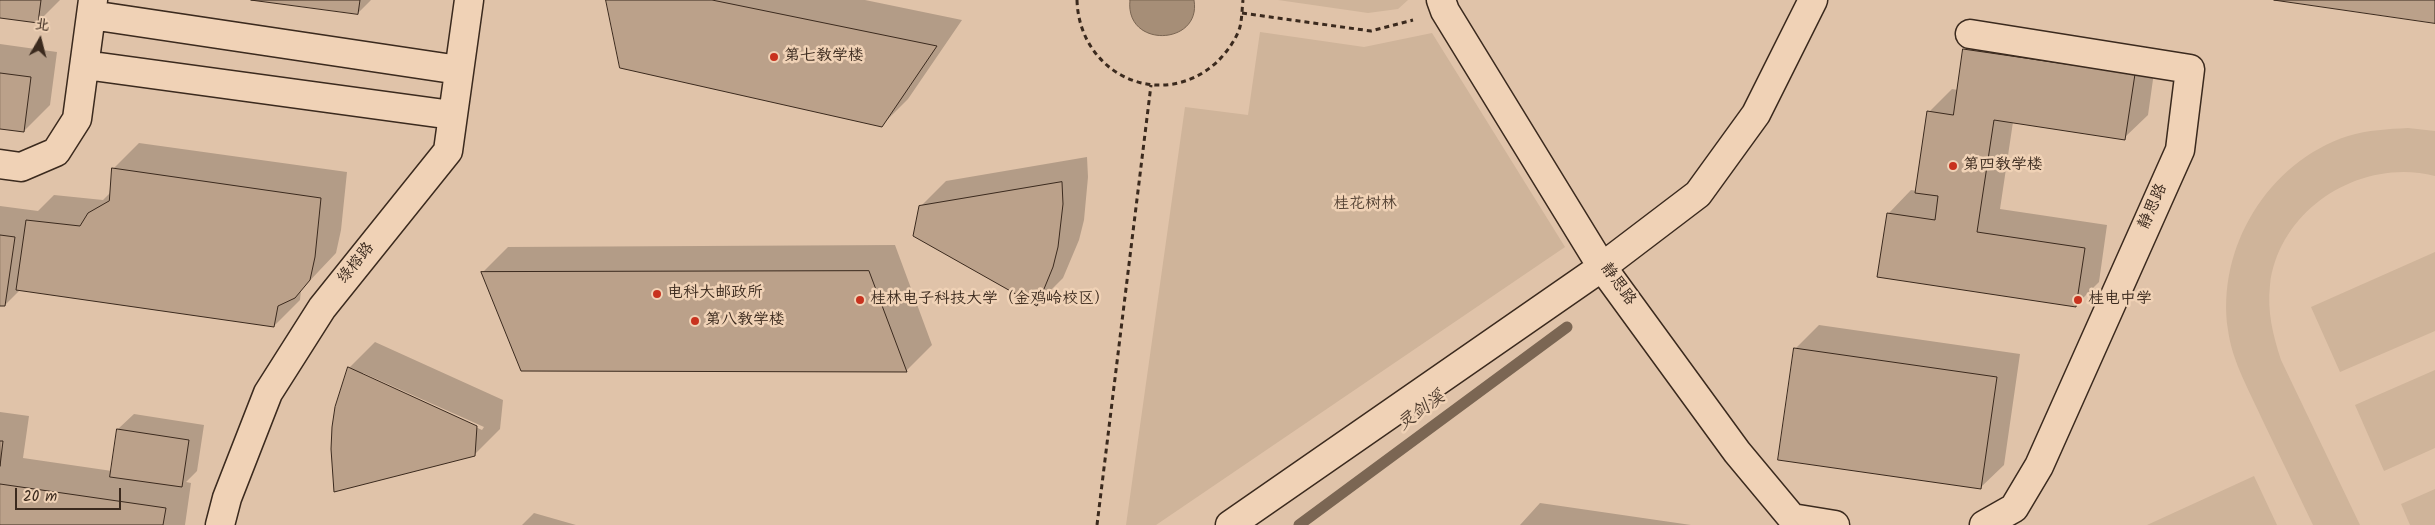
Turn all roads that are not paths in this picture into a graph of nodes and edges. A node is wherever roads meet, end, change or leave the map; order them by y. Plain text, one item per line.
1 (469, 0) edge
2 (1813, 0) edge
3 (1443, 6) edge
4 (92, 8) edge
5 (1970, 34) dead end
6 (85, 64) junction
7 (459, 70) junction
8 (452, 115) junction
9 (0, 164) edge
10 (1602, 266) junction
11 (220, 525) edge
12 (1230, 525) edge
13 (1836, 525) edge
14 (1984, 525) edge

1 - 7 lane, 绿榕路
2 - 10 lane
3 - 10 lane, 静思路
4 - 6 lane
4 - 7 lane
5 - 14 lane, 静思路
6 - 8 lane
6 - 9 lane
7 - 8 lane, 绿榕路
8 - 11 lane, 绿榕路
10 - 12 lane
10 - 13 lane, 静思路

